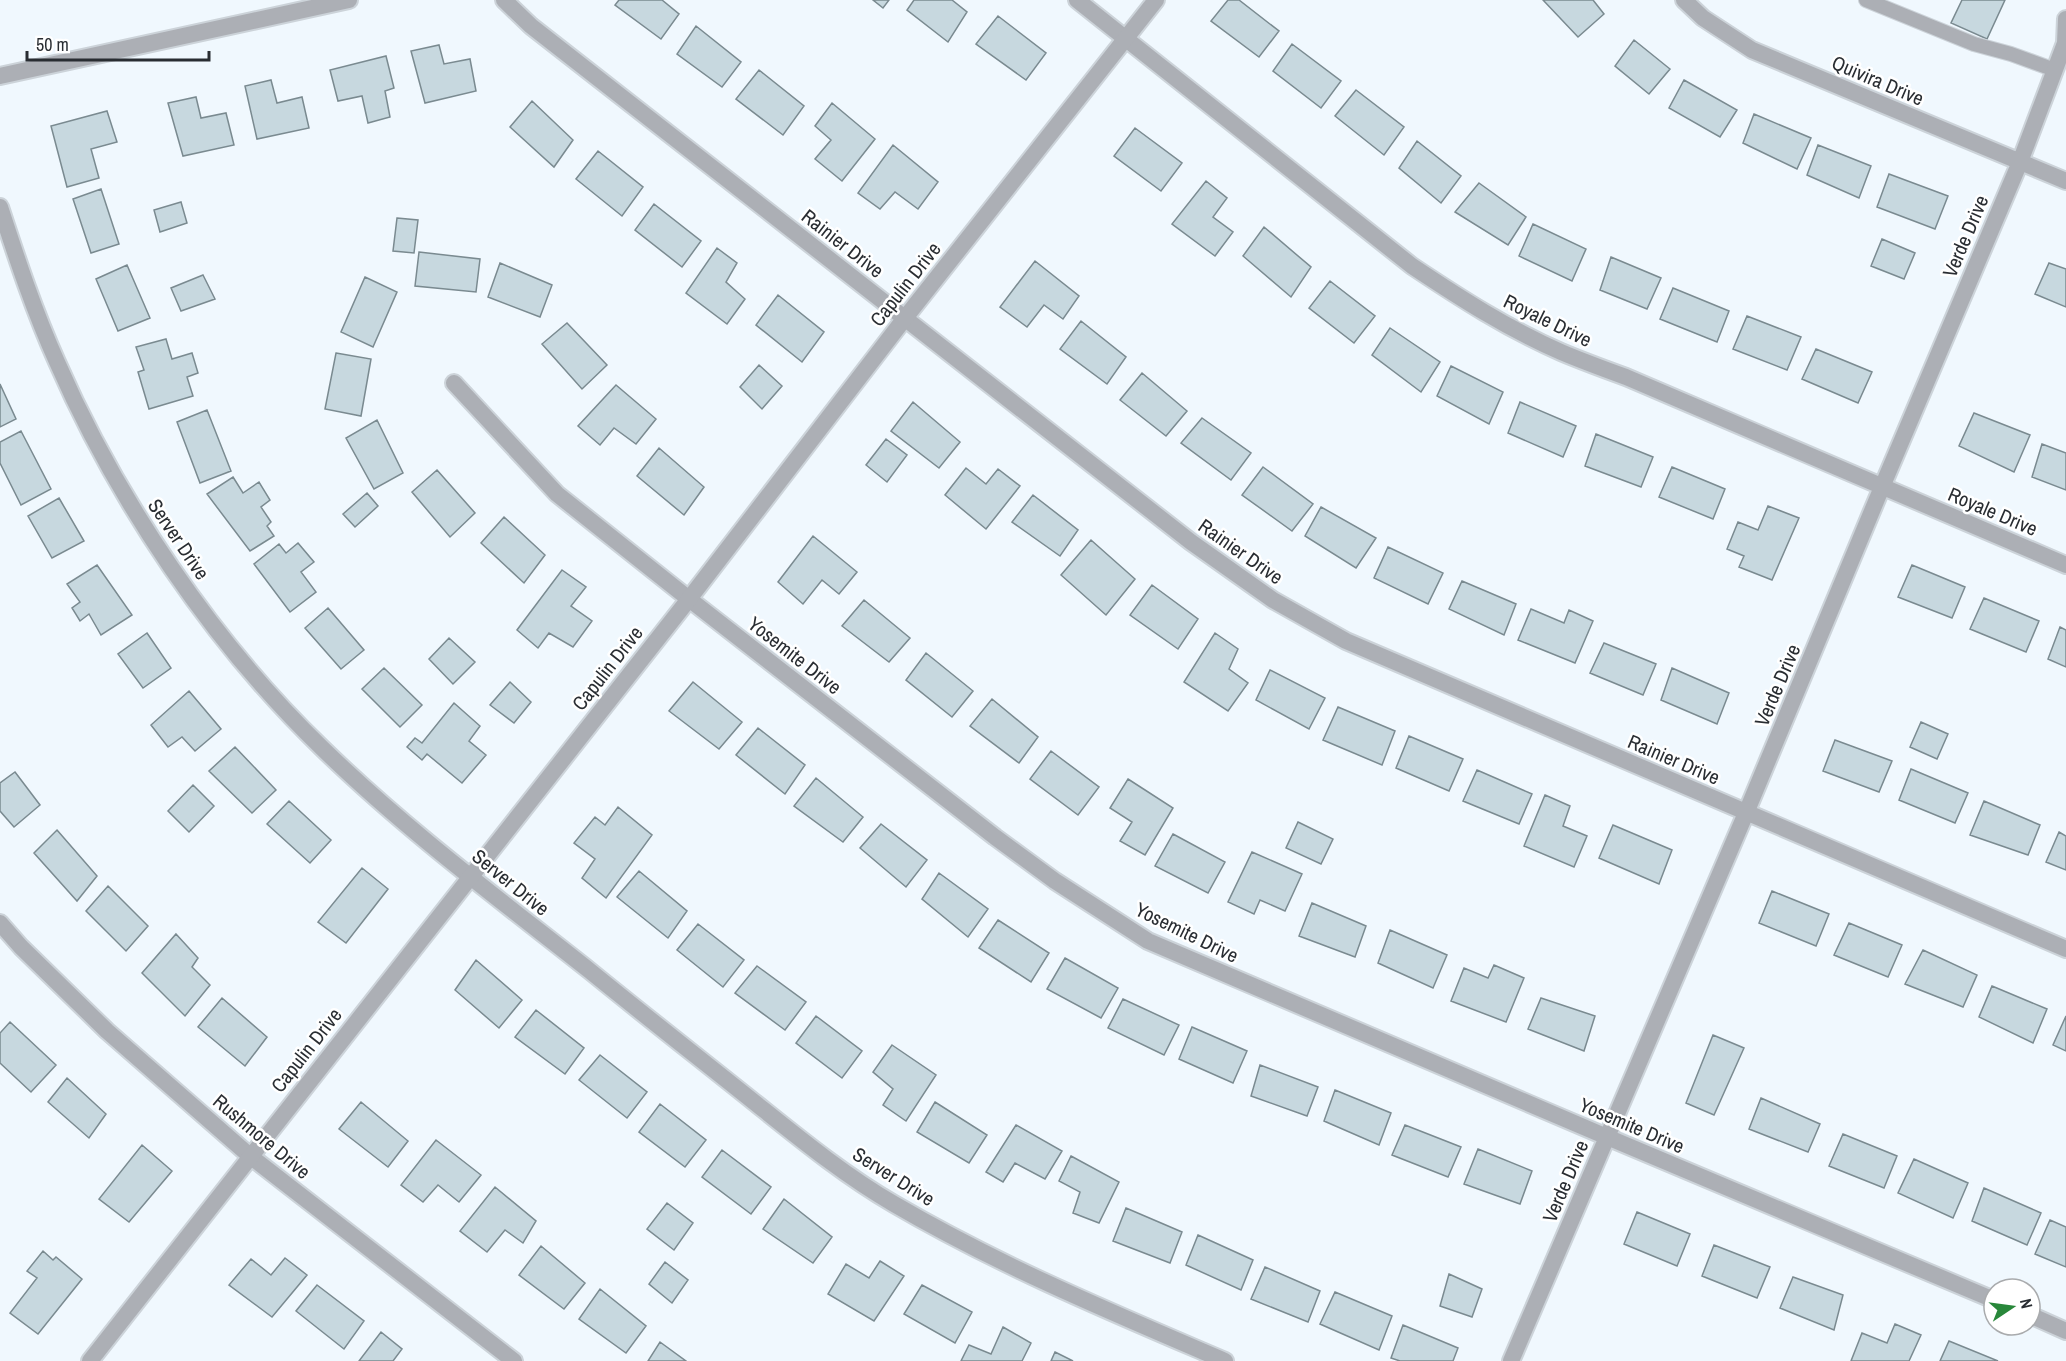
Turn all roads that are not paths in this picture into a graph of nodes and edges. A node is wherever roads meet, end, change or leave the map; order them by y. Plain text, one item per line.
1 (349, 0) edge
2 (504, 0) edge
3 (1077, 0) edge
4 (1156, 0) edge
5 (1684, 0) edge
6 (1866, 0) edge
7 (2066, 19) edge
8 (1126, 38) junction
9 (2055, 70) junction
10 (0, 76) edge
11 (2020, 162) junction
12 (2066, 181) edge
13 (0, 207) edge
14 (905, 318) junction
15 (454, 383) dead end
16 (1882, 487) junction
17 (2066, 565) edge
18 (689, 599) junction
19 (1746, 813) junction
20 (470, 876) junction
21 (0, 923) edge
22 (2066, 949) edge
23 (1607, 1137) junction
24 (250, 1156) junction
25 (1982, 1295) edge
26 (2042, 1320) edge
27 (2066, 1330) edge
28 (90, 1361) edge
29 (514, 1361) edge
30 (1225, 1361) edge
31 (1511, 1361) edge

1 - 10 street
2 - 14 street, Rainier Drive
3 - 8 street, Royale Drive
4 - 8 street, Capulin Drive
5 - 11 street, Quivira Drive
6 - 9 lane
7 - 9 street, Verde Drive
8 - 14 street, Capulin Drive
8 - 16 street, Royale Drive
9 - 11 street, Verde Drive
11 - 12 street, Quivira Drive
11 - 16 street, Verde Drive
13 - 20 street, Server Drive
14 - 18 street, Capulin Drive
14 - 19 street, Rainier Drive
15 - 18 street, Yosemite Drive
16 - 17 street, Royale Drive
16 - 19 street, Verde Drive
18 - 20 street, Capulin Drive
18 - 23 street, Yosemite Drive
19 - 22 street, Rainier Drive
19 - 23 street, Verde Drive
20 - 24 street, Capulin Drive
20 - 30 street, Server Drive
21 - 24 street, Rushmore Drive
23 - 25 street, Yosemite Drive
23 - 31 street, Verde Drive
24 - 28 street, Capulin Drive
24 - 29 street, Rushmore Drive
26 - 27 street

